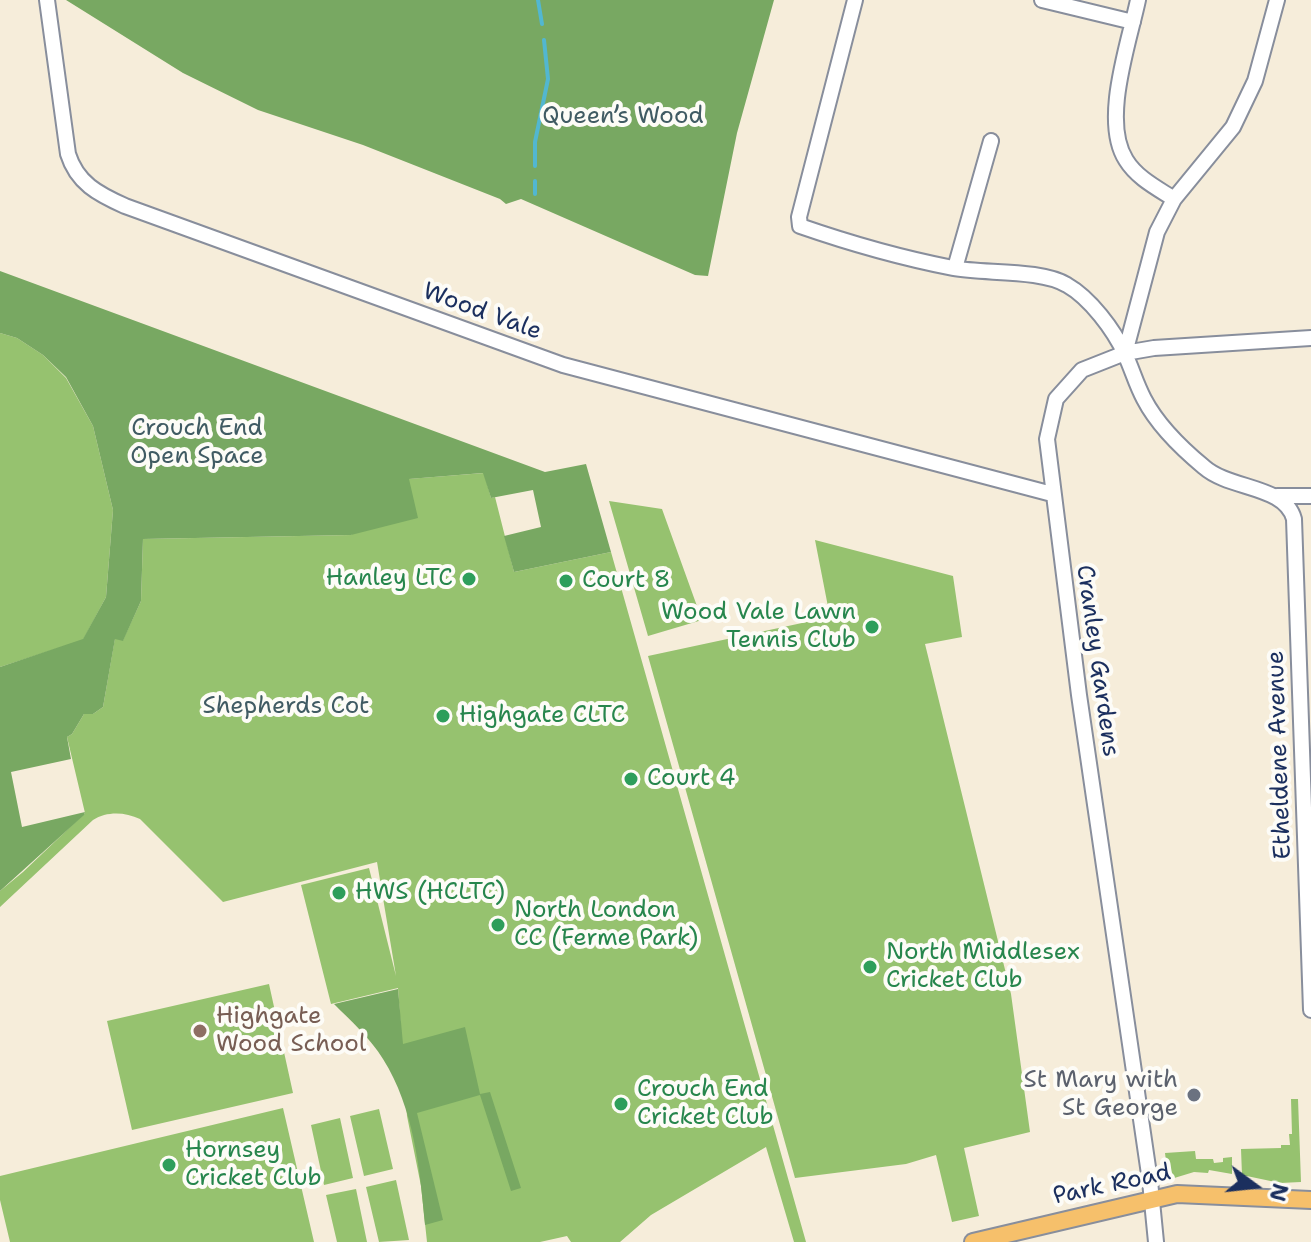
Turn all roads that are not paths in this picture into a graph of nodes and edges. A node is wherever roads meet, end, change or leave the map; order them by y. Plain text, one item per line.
1 (855, 0) edge
2 (1042, 0) edge
3 (1138, 0) edge
4 (1277, 0) edge
5 (49, 4) edge
6 (1133, 22) junction
7 (991, 141) dead end
8 (1174, 199) junction
9 (955, 268) junction
10 (1311, 338) edge
11 (1125, 353) junction
12 (1052, 494) junction
13 (1311, 496) edge
14 (1281, 499) junction
15 (1305, 628) edge
16 (1307, 785) edge
17 (1311, 1010) edge
18 (1152, 1198) junction
19 (1311, 1200) edge
20 (973, 1242) edge
21 (1156, 1242) edge

1 - 9 street
2 - 6 street
3 - 6 street
4 - 8 street
5 - 12 street, Wood Vale
6 - 8 street
7 - 9 street
8 - 11 street
9 - 11 street
10 - 11 street, Cranley Gardens
11 - 12 street, Cranley Gardens
11 - 14 street
12 - 18 street, Cranley Gardens
13 - 14 street
14 - 15 street, Etheldene Avenue
15 - 16 street, Etheldene Avenue
16 - 17 street, Etheldene Avenue
18 - 19 main road, Park Road
18 - 20 main road, Park Road
18 - 21 street, Cranley Gardens

